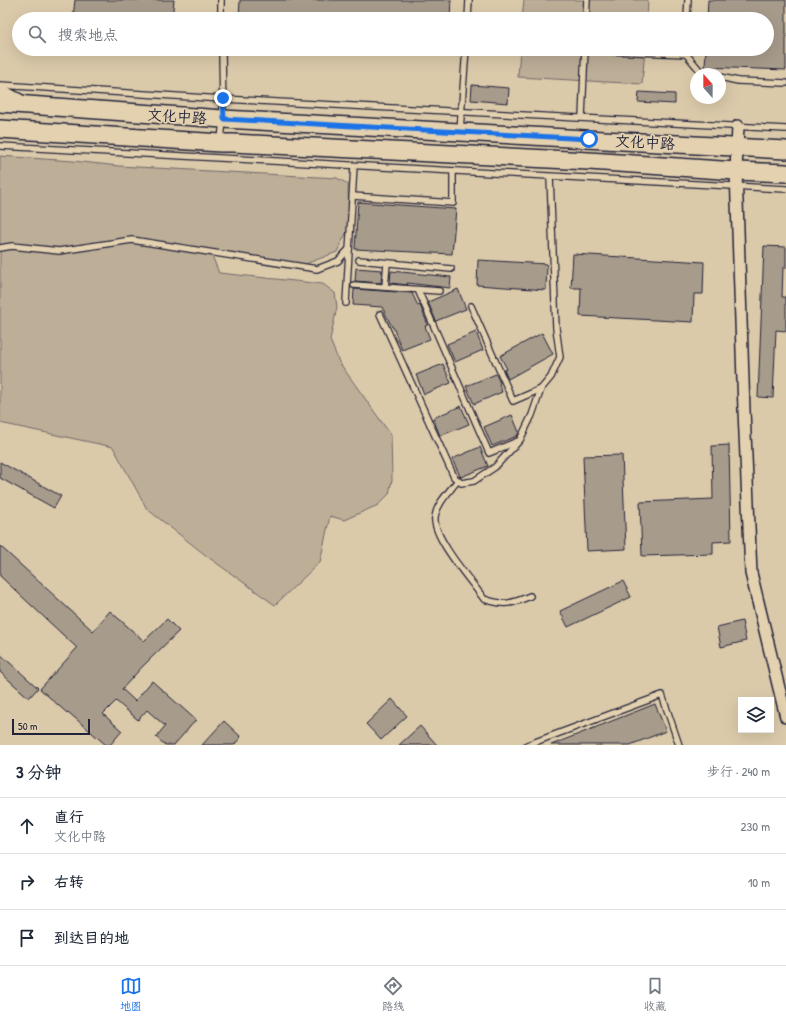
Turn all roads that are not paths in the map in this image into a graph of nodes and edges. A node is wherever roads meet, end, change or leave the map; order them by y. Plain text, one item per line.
1 (221, 0) edge
2 (469, 0) edge
3 (587, 0) edge
4 (688, 0) edge
5 (221, 12) edge
6 (468, 12) edge
7 (586, 12) edge
8 (687, 12) edge
9 (222, 56) edge
10 (465, 56) edge
11 (585, 56) edge
12 (689, 56) edge
13 (698, 68) edge
14 (726, 78) edge
15 (786, 83) edge
16 (0, 84) edge
17 (0, 92) edge
18 (223, 98) junction
19 (0, 103) edge
20 (24, 104) junction
21 (461, 110) junction
22 (582, 117) junction
23 (224, 119) junction
24 (738, 126) junction
25 (786, 129) edge
26 (4, 130) edge
27 (460, 132) junction
28 (221, 143) junction
29 (0, 146) edge
30 (737, 148) junction
31 (786, 150) edge
32 (354, 166) junction
33 (453, 171) junction
34 (786, 173) edge
35 (550, 177) junction
36 (737, 179) junction
37 (786, 189) edge
38 (353, 196) junction
39 (0, 248) edge
40 (350, 249) junction
41 (359, 260) dead end
42 (387, 263) junction
43 (451, 269) dead end
44 (354, 285) dead end
45 (386, 287) junction
46 (418, 290) junction
47 (439, 291) dead end
48 (346, 303) dead end
49 (471, 306) dead end
50 (380, 314) dead end
51 (541, 389) junction
52 (520, 440) junction
53 (458, 480) junction
54 (530, 596) dead end
55 (786, 717) edge
56 (527, 745) edge
57 (679, 745) edge

1 - 5 lane
2 - 6 lane
3 - 7 lane
4 - 8 lane
9 - 18 lane
10 - 21 lane
11 - 22 lane
12 - 13 lane
14 - 15 lane
16 - 18 lane
17 - 20 main road
18 - 21 lane
18 - 23 lane
19 - 20 main road, 文化中路
20 - 23 main road, 文化中路
21 - 22 lane
21 - 27 lane
22 - 24 lane
23 - 27 main road, 文化中路
23 - 28 lane
24 - 25 lane
24 - 30 street
26 - 28 main road, 文化中路
27 - 30 main road, 文化中路
28 - 36 main road, 文化中路
29 - 32 lane
30 - 31 main road, 文化中路
30 - 36 street
32 - 33 lane
32 - 38 lane
33 - 35 lane
33 - 38 lane
34 - 36 main road, 文化中路
35 - 36 lane
35 - 51 lane
36 - 37 lane
36 - 55 street
38 - 40 lane
39 - 40 lane
40 - 48 lane
41 - 42 lane
42 - 43 lane
42 - 45 lane
44 - 45 lane
45 - 46 lane
46 - 47 lane
46 - 52 lane
49 - 51 lane
50 - 53 lane
51 - 52 lane
52 - 53 lane
53 - 54 lane
56 - 57 lane

